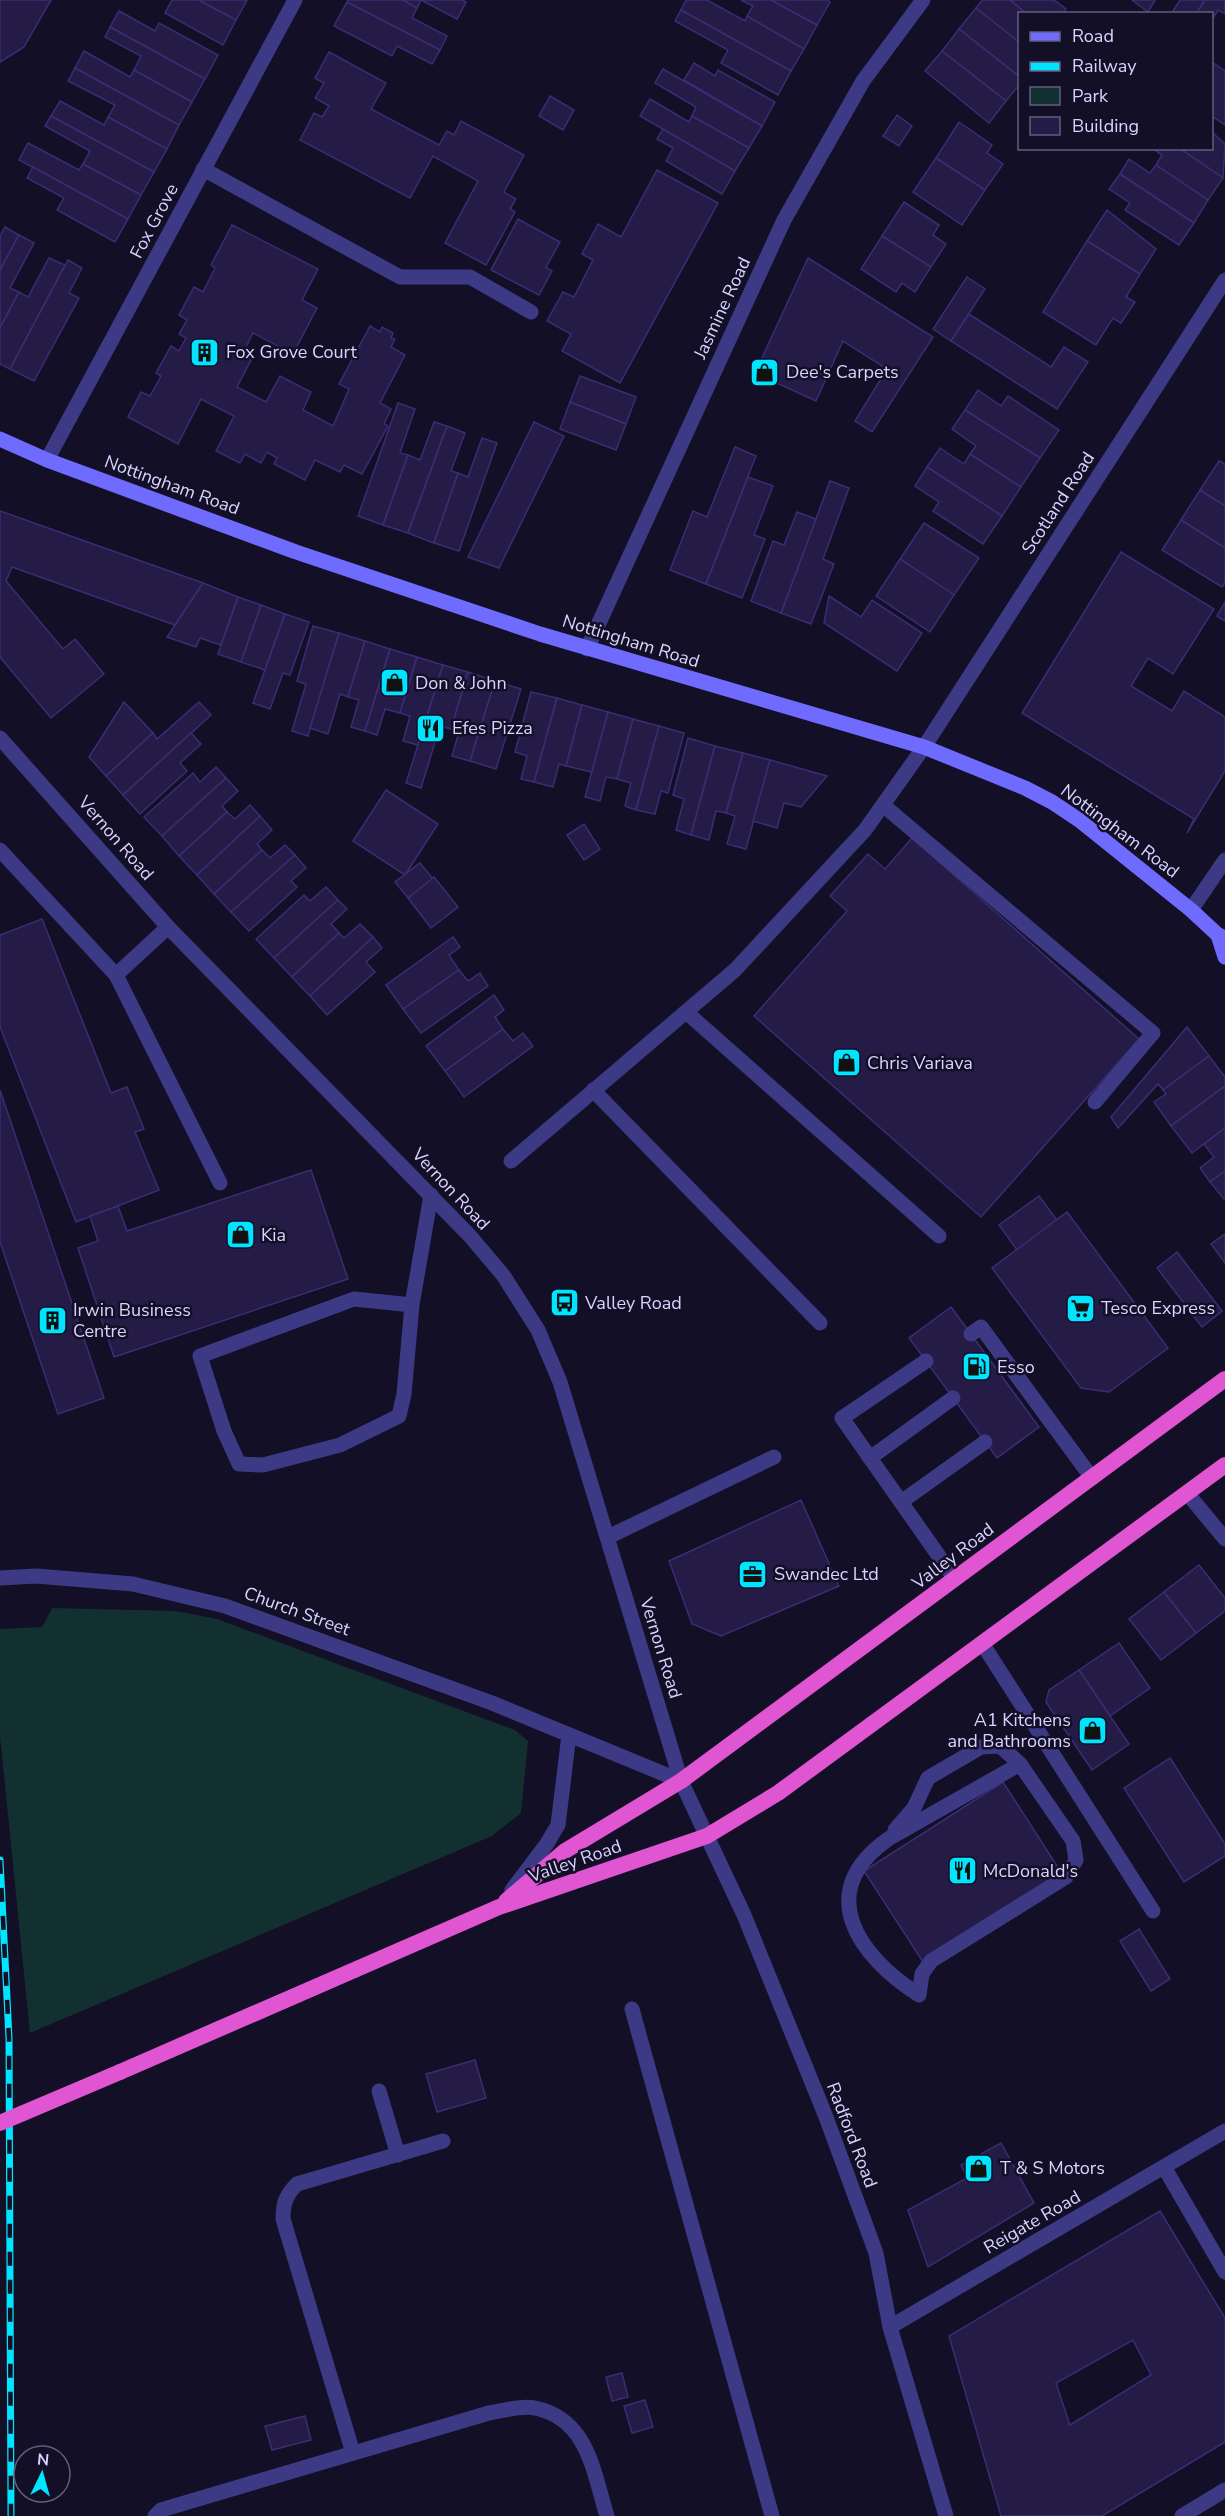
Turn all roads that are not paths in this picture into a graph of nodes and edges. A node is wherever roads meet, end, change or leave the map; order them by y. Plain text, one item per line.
1 (295, 0) edge
2 (923, 0) edge
3 (203, 169) junction
4 (1225, 280) edge
5 (531, 312) dead end
6 (0, 440) edge
7 (47, 460) junction
8 (586, 650) junction
9 (0, 738) edge
10 (924, 747) junction
11 (883, 805) junction
12 (0, 850) edge
13 (1225, 860) edge
14 (1191, 910) junction
15 (168, 927) junction
16 (1221, 937) edge
17 (1225, 957) edge
18 (116, 975) junction
19 (686, 1012) junction
20 (593, 1090) junction
21 (1095, 1102) dead end
22 (511, 1161) dead end
23 (220, 1183) dead end
24 (431, 1195) junction
25 (939, 1236) dead end
26 (412, 1305) junction
27 (820, 1323) dead end
28 (971, 1334) dead end
29 (926, 1361) dead end
30 (1225, 1379) edge
31 (953, 1398) dead end
32 (985, 1442) dead end
33 (774, 1457) dead end
34 (870, 1458) junction
35 (1225, 1465) edge
36 (1092, 1478) junction
37 (1187, 1492) junction
38 (901, 1502) junction
39 (608, 1538) junction
40 (1225, 1539) edge
41 (0, 1578) edge
42 (955, 1579) junction
43 (982, 1643) junction
44 (569, 1735) junction
45 (1020, 1764) junction
46 (681, 1781) junction
47 (707, 1836) junction
48 (888, 1839) junction
49 (499, 1907) junction
50 (1153, 1911) dead end
51 (632, 2009) dead end
52 (379, 2091) dead end
53 (0, 2123) edge
54 (1225, 2131) edge
55 (443, 2141) dead end
56 (398, 2155) junction
57 (1164, 2167) junction
58 (1225, 2272) edge
59 (890, 2327) junction
60 (353, 2453) junction
61 (1225, 2490) edge
62 (155, 2516) edge
63 (607, 2516) edge
64 (772, 2516) edge
65 (946, 2516) edge
66 (1182, 2516) edge

1 - 3 street, Fox Grove
2 - 8 street, Jasmine Road
3 - 5 street
3 - 7 street, Fox Grove
4 - 10 street, Scotland Road
6 - 7 main road, Nottingham Road
7 - 8 main road, Nottingham Road
8 - 10 main road, Nottingham Road
9 - 15 street, Vernon Road
10 - 11 street, Scotland Road
10 - 14 main road, Nottingham Road
11 - 19 street, Scotland Road
11 - 21 street
12 - 18 street
13 - 14 street
14 - 16 main road, Nottingham Road
15 - 18 street
15 - 24 street, Vernon Road
16 - 17 main road, Nottingham Road
18 - 23 street
19 - 20 street, Scotland Road
19 - 25 street
20 - 22 street, Scotland Road
20 - 27 street
24 - 26 street
24 - 39 street, Vernon Road
26 - 26 street
28 - 36 street
29 - 34 street
30 - 36 highway, Valley Road
31 - 34 street
32 - 38 street
33 - 39 street
34 - 38 street
35 - 37 highway, Valley Road
36 - 42 highway, Valley Road
37 - 40 street
37 - 43 highway, Valley Road
38 - 42 street
39 - 46 street, Vernon Road
41 - 44 street, Church Street
42 - 46 highway, Valley Road
43 - 47 highway, Valley Road
43 - 50 street
44 - 46 street, Church Street
44 - 49 street
45 - 48 street
45 - 48 street
45 - 48 street
46 - 47 street, Radford Road
46 - 49 highway, Valley Road
47 - 49 highway, Valley Road
47 - 59 street, Radford Road
49 - 53 highway, Valley Road, bridge
51 - 64 street
52 - 56 street
54 - 57 street, Reigate Road
55 - 56 street
56 - 60 street
57 - 58 street
57 - 59 street, Reigate Road
59 - 65 street, Radford Road
60 - 62 street
60 - 63 street
61 - 66 street

